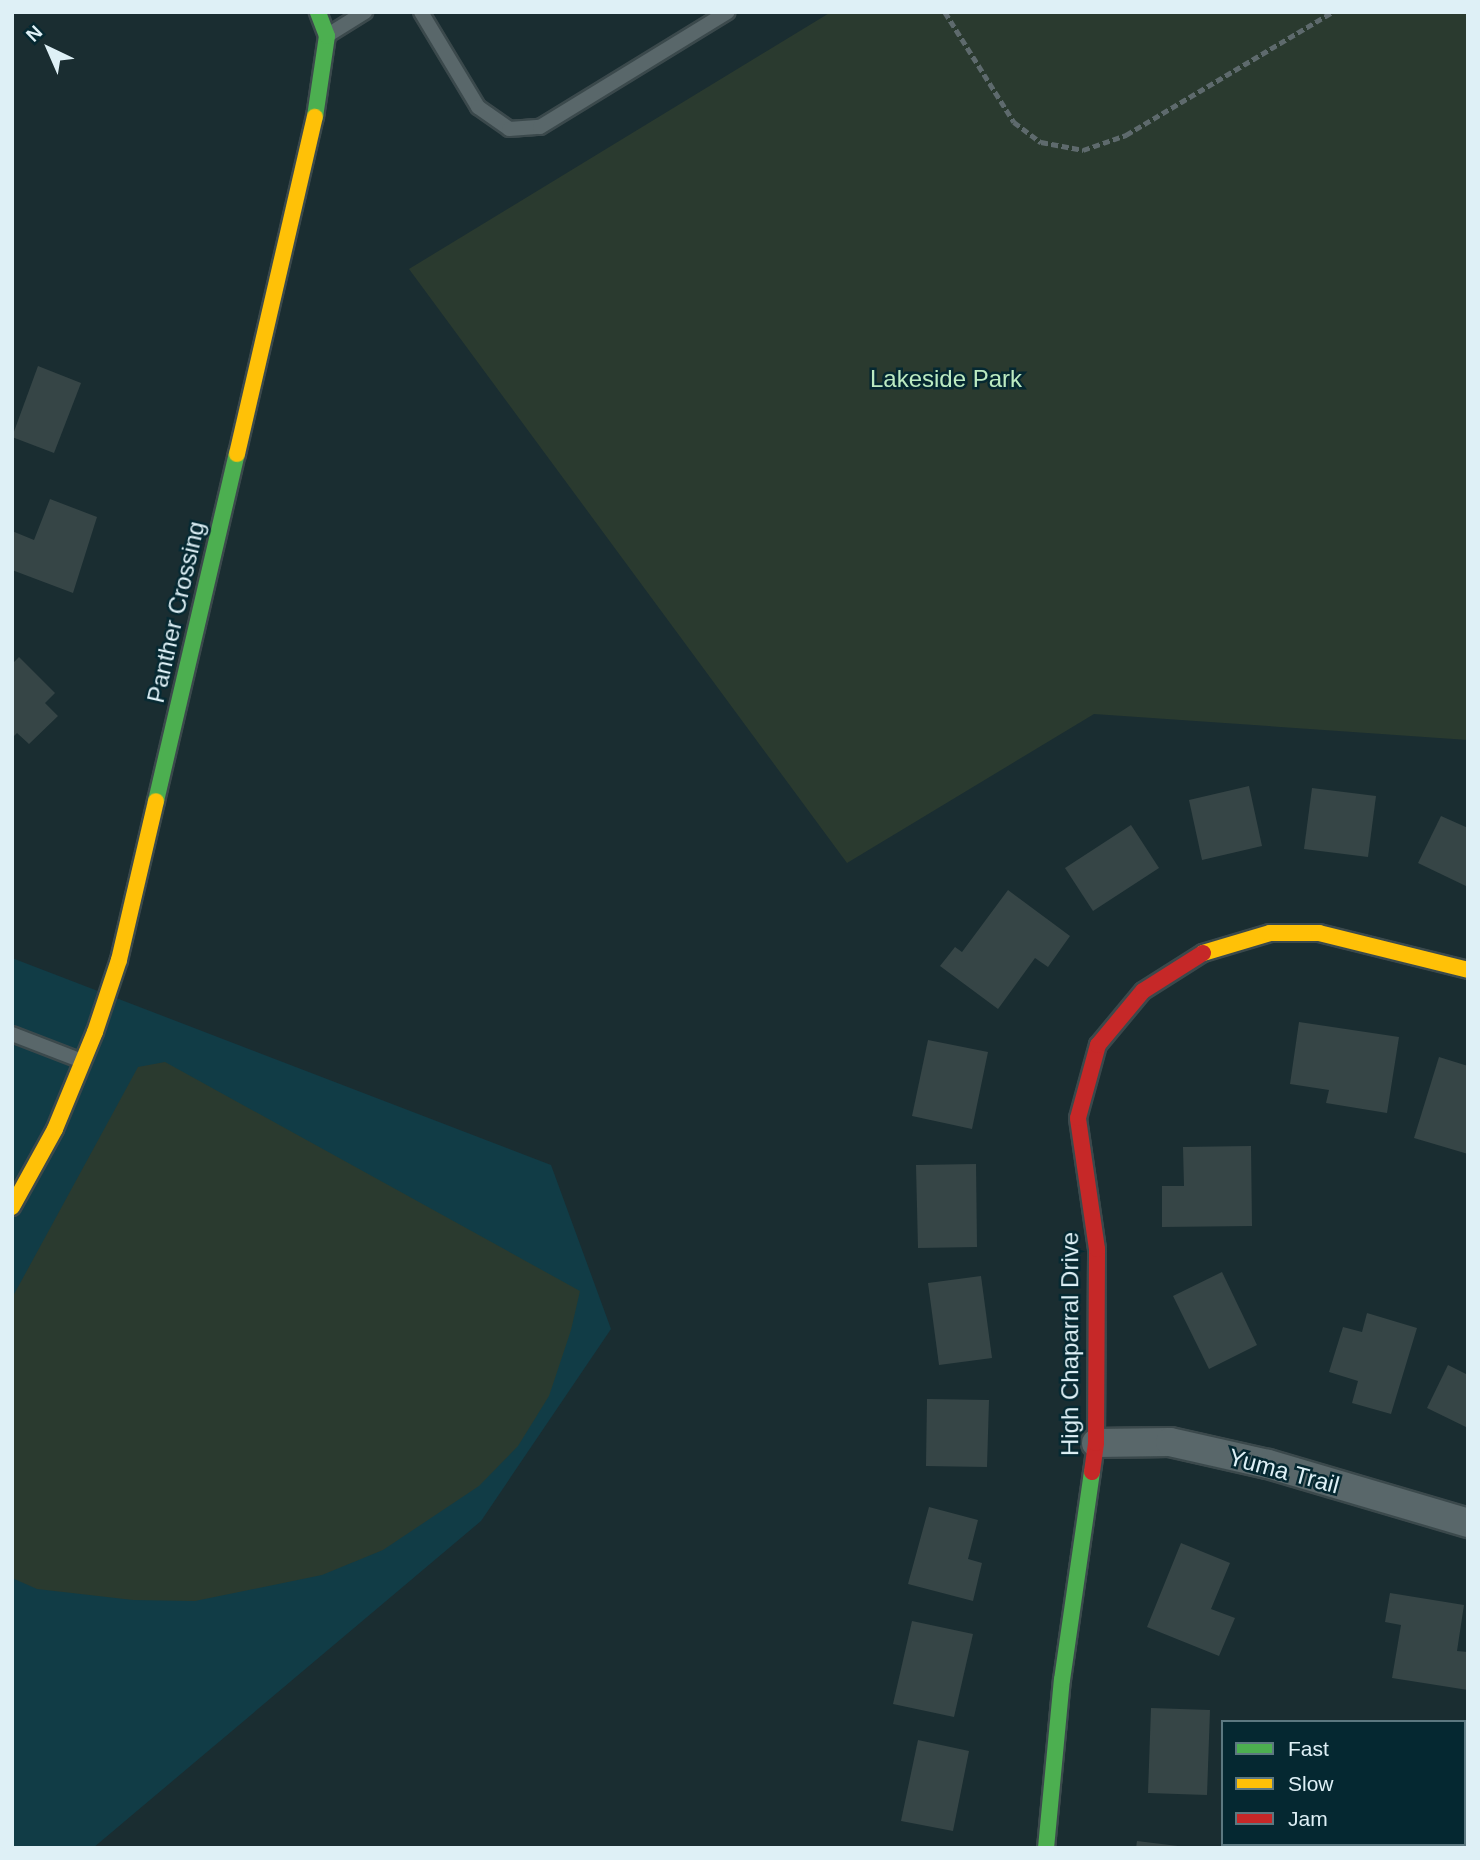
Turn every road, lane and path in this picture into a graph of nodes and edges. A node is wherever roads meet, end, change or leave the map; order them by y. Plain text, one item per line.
1 (318, 12) edge
2 (365, 12) edge
3 (421, 12) edge
4 (728, 12) edge
5 (945, 12) edge
6 (1332, 12) edge
7 (327, 36) junction
8 (1468, 970) edge
9 (12, 1034) edge
10 (83, 1062) junction
11 (12, 1207) edge
12 (1096, 1443) junction
13 (1468, 1523) edge
14 (1046, 1848) edge

1 - 7 street, Panther Crossing
2 - 7 lane
3 - 4 lane
5 - 6 path
7 - 10 street, Panther Crossing
8 - 12 street, High Chaparral Drive
9 - 10 lane
10 - 11 street, Panther Crossing
12 - 13 street, Yuma Trail
12 - 14 street, High Chaparral Drive

